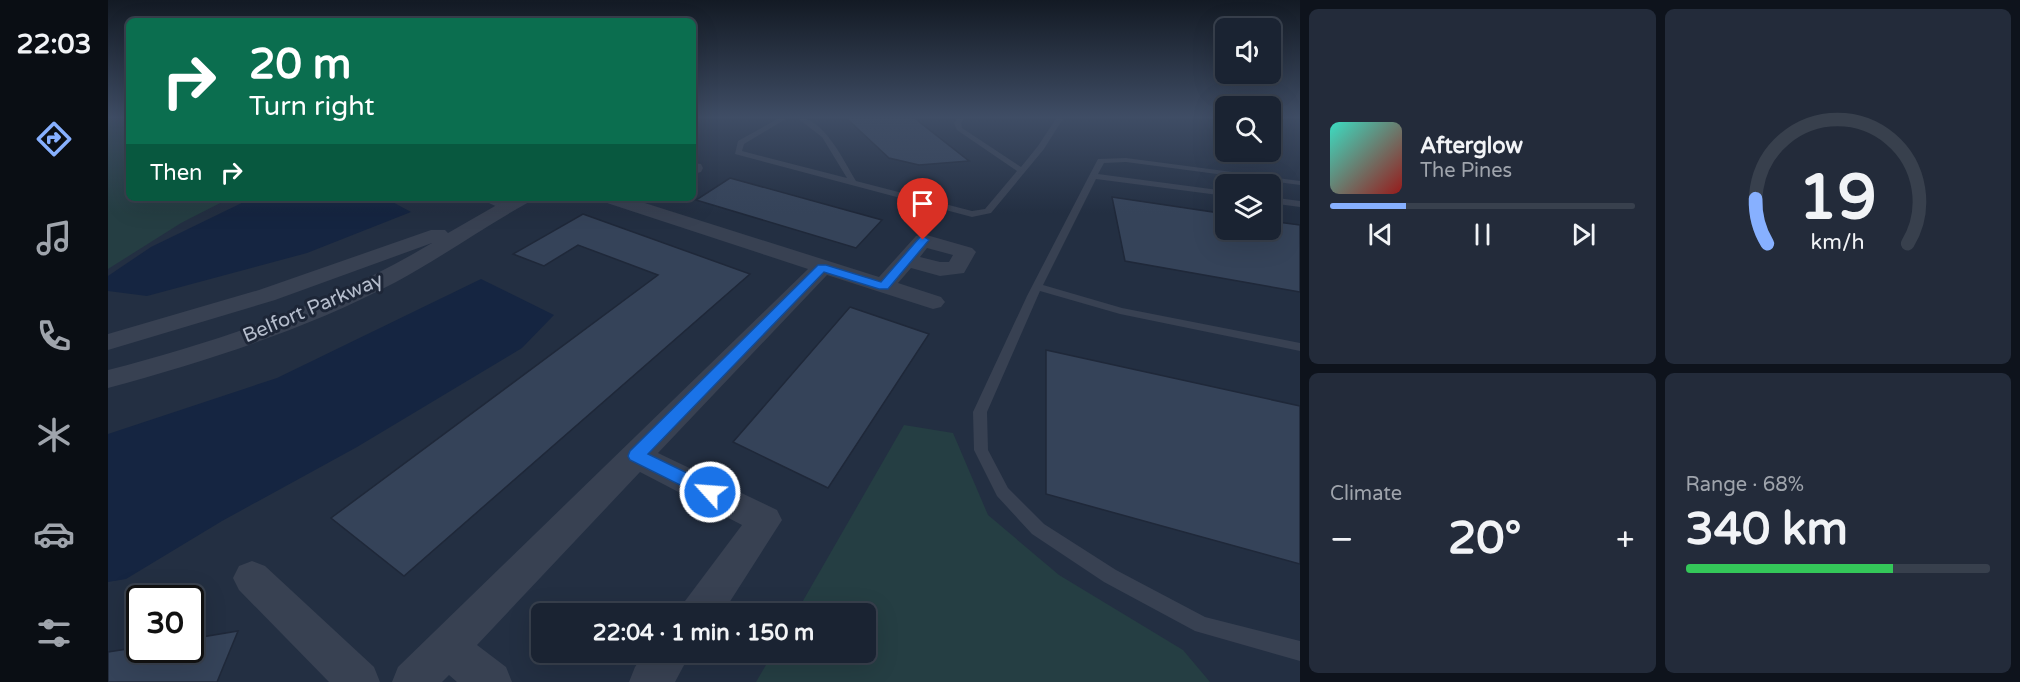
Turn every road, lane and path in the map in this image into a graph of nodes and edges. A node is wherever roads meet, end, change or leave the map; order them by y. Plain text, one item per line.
1 (739, 149) edge
2 (833, 149) edge
3 (989, 149) edge
4 (1040, 149) edge
5 (1022, 171) junction
6 (1093, 176) junction
7 (853, 182) junction
8 (1300, 183) edge
9 (1215, 193) edge
10 (1281, 201) edge
11 (638, 202) edge
12 (514, 203) edge
13 (1300, 204) edge
14 (906, 260) dead end
15 (822, 267) junction
16 (884, 287) junction
17 (1037, 287) junction
18 (933, 302) dead end
19 (108, 342) edge
20 (1300, 347) edge
21 (108, 379) edge
22 (636, 456) junction
23 (252, 578) dead end
24 (707, 603) edge
25 (447, 648) junction
26 (1300, 651) edge
27 (663, 663) edge
28 (359, 682) edge
29 (413, 682) edge
30 (491, 682) edge
31 (650, 682) edge

1 - 7 lane
2 - 7 lane
3 - 5 lane
4 - 5 lane
5 - 7 lane
6 - 8 lane
6 - 9 lane
6 - 17 lane
10 - 13 lane
11 - 15 street
12 - 19 street, Belfort Parkway
12 - 21 street, Belfort Parkway
14 - 16 street
15 - 16 street
15 - 22 street
16 - 18 street
17 - 20 lane
17 - 26 lane
22 - 24 street
22 - 25 street
23 - 28 street
25 - 29 street
25 - 30 street
27 - 31 street

